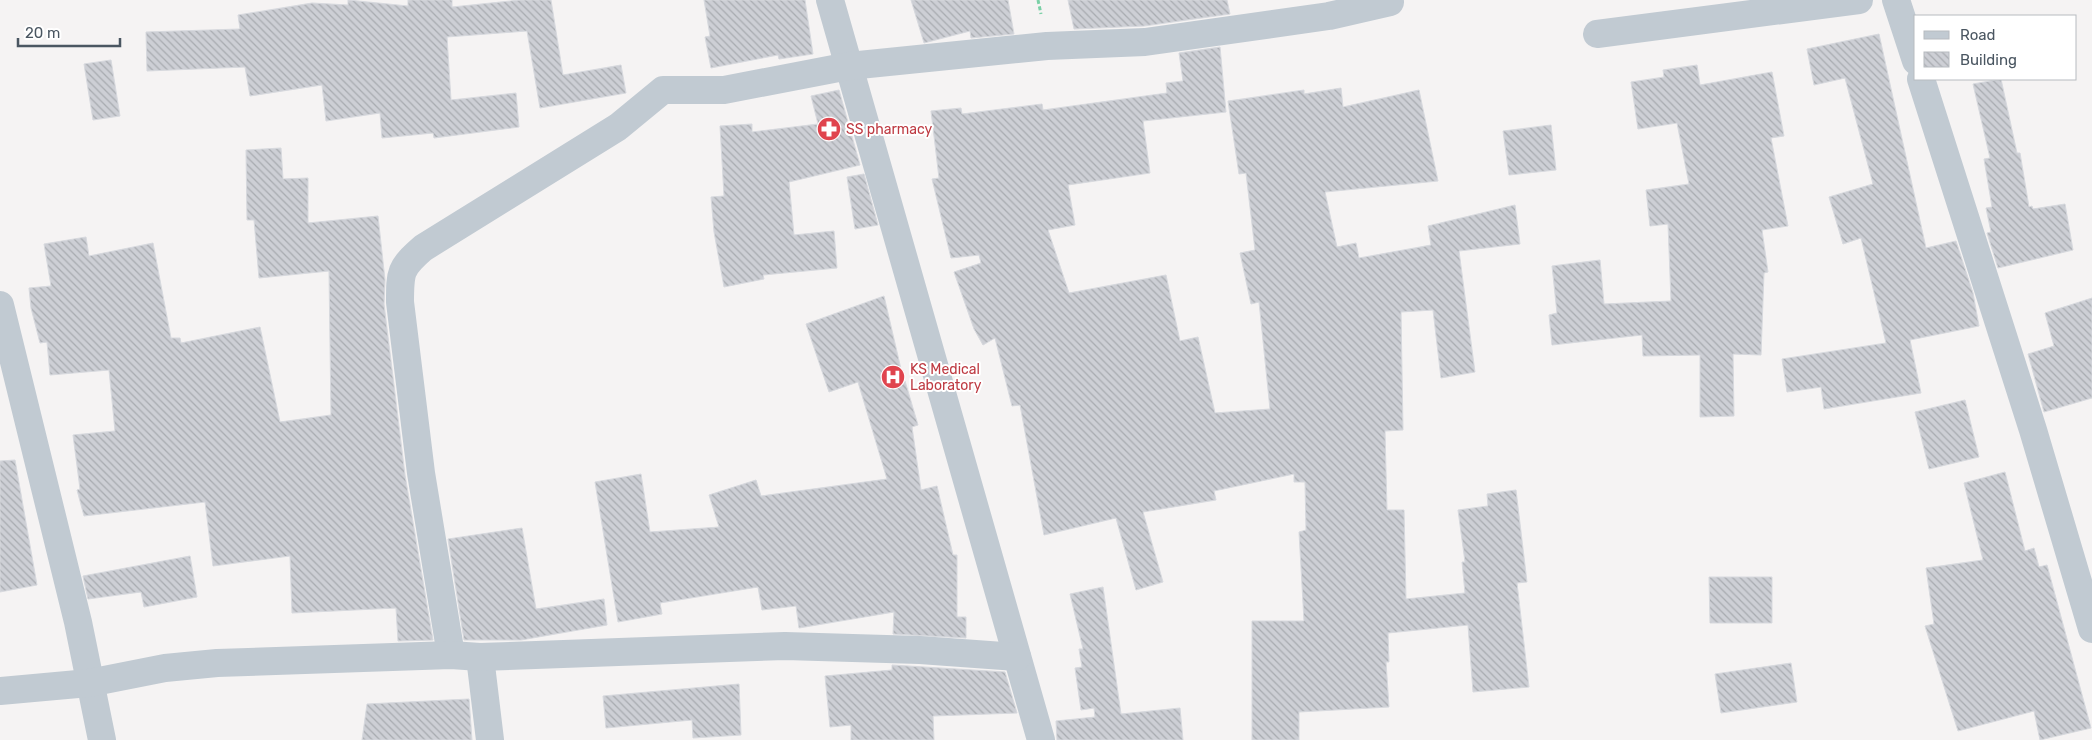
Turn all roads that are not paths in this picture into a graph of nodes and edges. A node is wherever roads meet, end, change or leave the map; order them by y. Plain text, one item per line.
1 (830, 0) edge
2 (1859, 0) edge
3 (1896, 0) edge
4 (1390, 2) dead end
5 (1597, 34) dead end
6 (1914, 55) edge
7 (849, 66) junction
8 (1921, 80) edge
9 (0, 305) edge
10 (2092, 629) edge
11 (451, 655) junction
12 (480, 657) junction
13 (1017, 657) junction
14 (89, 683) junction
15 (0, 691) edge
16 (102, 740) edge
17 (490, 740) edge
18 (1041, 740) edge

1 - 7 street
2 - 5 street
3 - 6 street
4 - 7 street
7 - 11 street
7 - 13 street
8 - 10 street
9 - 14 street
11 - 12 street
11 - 14 street
12 - 13 street
12 - 17 street
13 - 18 street
14 - 15 street
14 - 16 street

